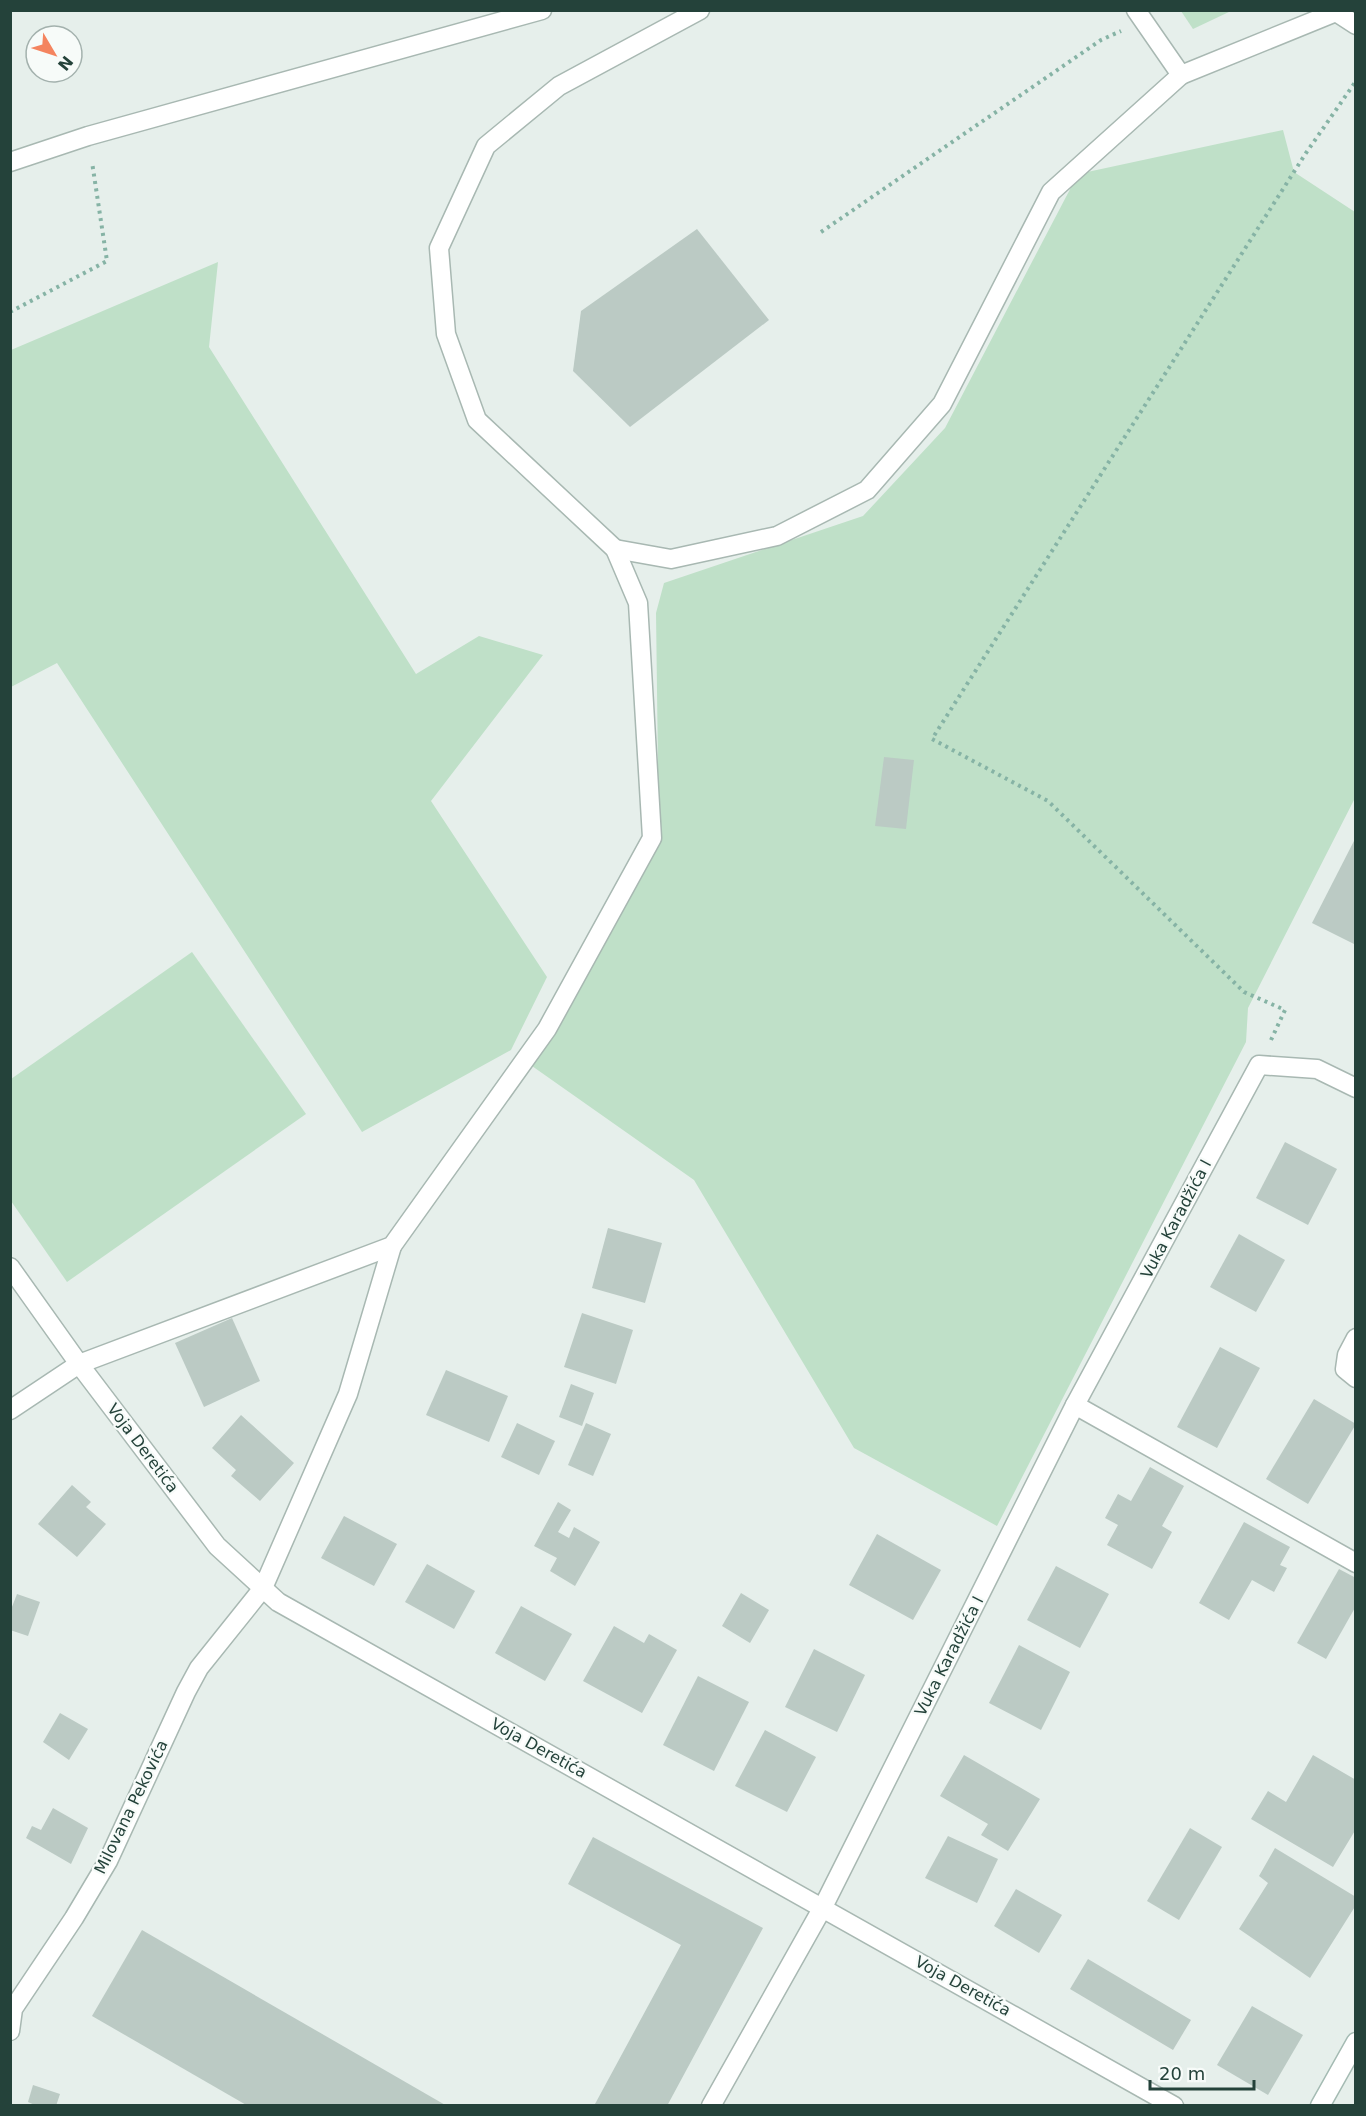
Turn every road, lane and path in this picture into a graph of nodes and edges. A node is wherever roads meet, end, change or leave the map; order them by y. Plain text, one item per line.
1 (542, 10) edge
2 (700, 10) edge
3 (1136, 10) edge
4 (1336, 11) edge
5 (1356, 25) edge
6 (1101, 40) dead end
7 (1181, 75) junction
8 (1356, 81) edge
9 (88, 136) junction
10 (10, 162) edge
11 (820, 232) dead end
12 (10, 312) edge
13 (615, 549) junction
14 (1259, 1065) junction
15 (1356, 1088) edge
16 (392, 1246) junction
17 (10, 1267) edge
18 (1356, 1338) edge
19 (79, 1364) junction
20 (1356, 1378) edge
21 (1076, 1406) junction
22 (10, 1410) edge
23 (1356, 1563) edge
24 (263, 1588) junction
25 (824, 1907) junction
26 (10, 2031) edge
27 (1356, 2042) edge
28 (711, 2106) edge
29 (1174, 2106) edge
30 (1320, 2106) edge

1 - 9 street
2 - 13 street
3 - 7 street
4 - 5 street
4 - 7 street
6 - 11 path
7 - 13 street
8 - 14 path
9 - 10 street
9 - 12 path
13 - 16 street
14 - 15 street
14 - 21 street, Vuka Karadžića I
16 - 19 street
16 - 24 street, Milovana Pekovića
17 - 19 street, Voja Deretića
18 - 20 street
19 - 22 street
19 - 24 street, Voja Deretića
21 - 23 street
21 - 25 street, Vuka Karadžića I
24 - 25 street, Voja Deretića
24 - 26 street, Milovana Pekovića
25 - 28 street, Vuka Karadžića I
25 - 29 street, Voja Deretića
27 - 30 street

